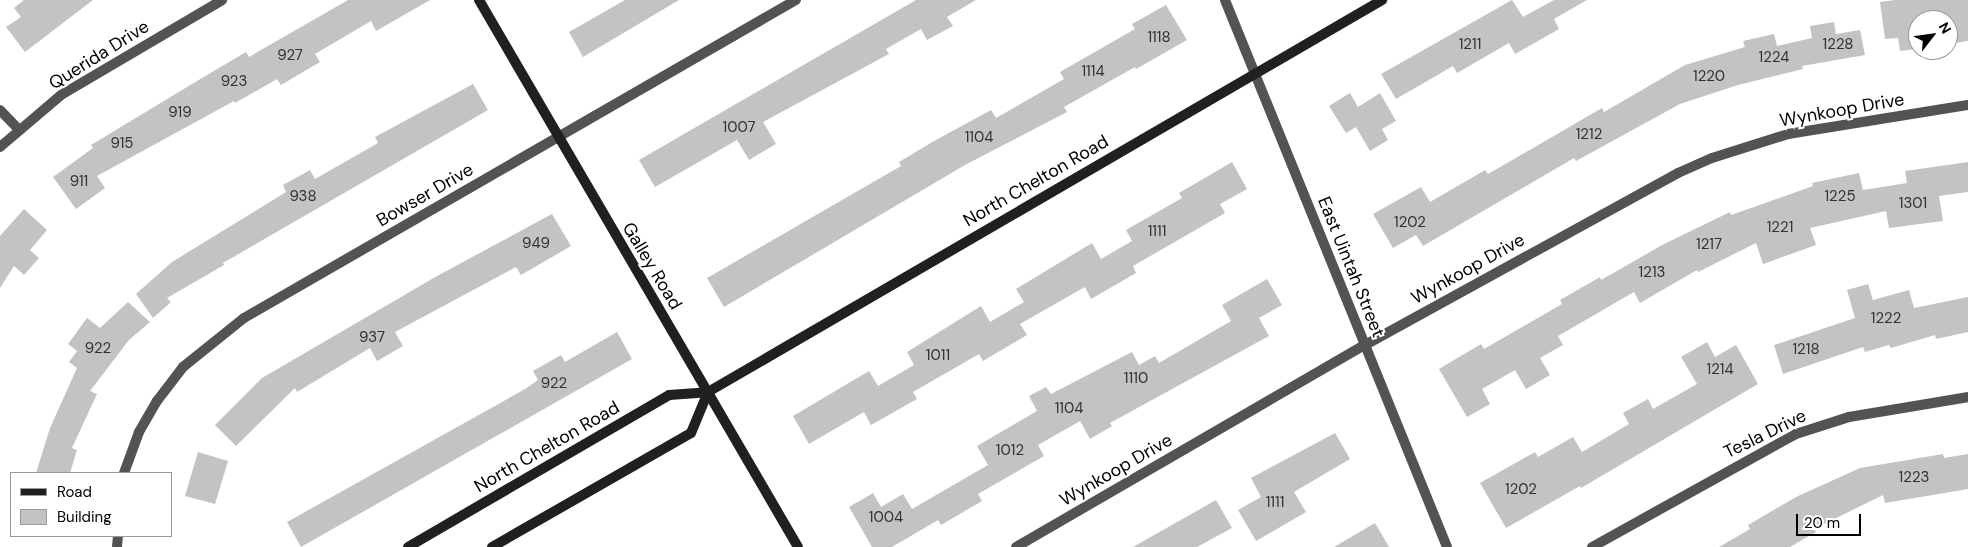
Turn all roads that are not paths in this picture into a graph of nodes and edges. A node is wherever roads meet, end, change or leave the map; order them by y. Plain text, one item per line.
1 (222, 0) edge
2 (479, 0) edge
3 (796, 0) edge
4 (1225, 0) edge
5 (1382, 0) edge
6 (1253, 73) junction
7 (1968, 105) edge
8 (0, 110) edge
9 (19, 130) junction
10 (557, 137) junction
11 (0, 147) edge
12 (1365, 345) junction
13 (708, 392) junction
14 (1968, 397) edge
15 (124, 472) edge
16 (408, 547) edge
17 (492, 547) edge
18 (798, 547) edge
19 (1016, 547) edge
20 (1447, 547) edge
21 (1592, 547) edge

1 - 9 street, Querida Drive
2 - 10 main road, Galley Road
3 - 10 street, Bowser Drive
4 - 6 street, East Uintah Street
5 - 6 main road, North Chelton Road
6 - 12 street, East Uintah Street
6 - 13 main road, North Chelton Road
7 - 12 street, Wynkoop Drive
8 - 9 street
9 - 11 street, Querida Drive
10 - 13 main road, Galley Road
10 - 15 street, Bowser Drive
12 - 19 street, Wynkoop Drive
12 - 20 street, East Uintah Street
13 - 16 main road, North Chelton Road
13 - 17 main road
13 - 18 main road, Galley Road
14 - 21 street, Tesla Drive

